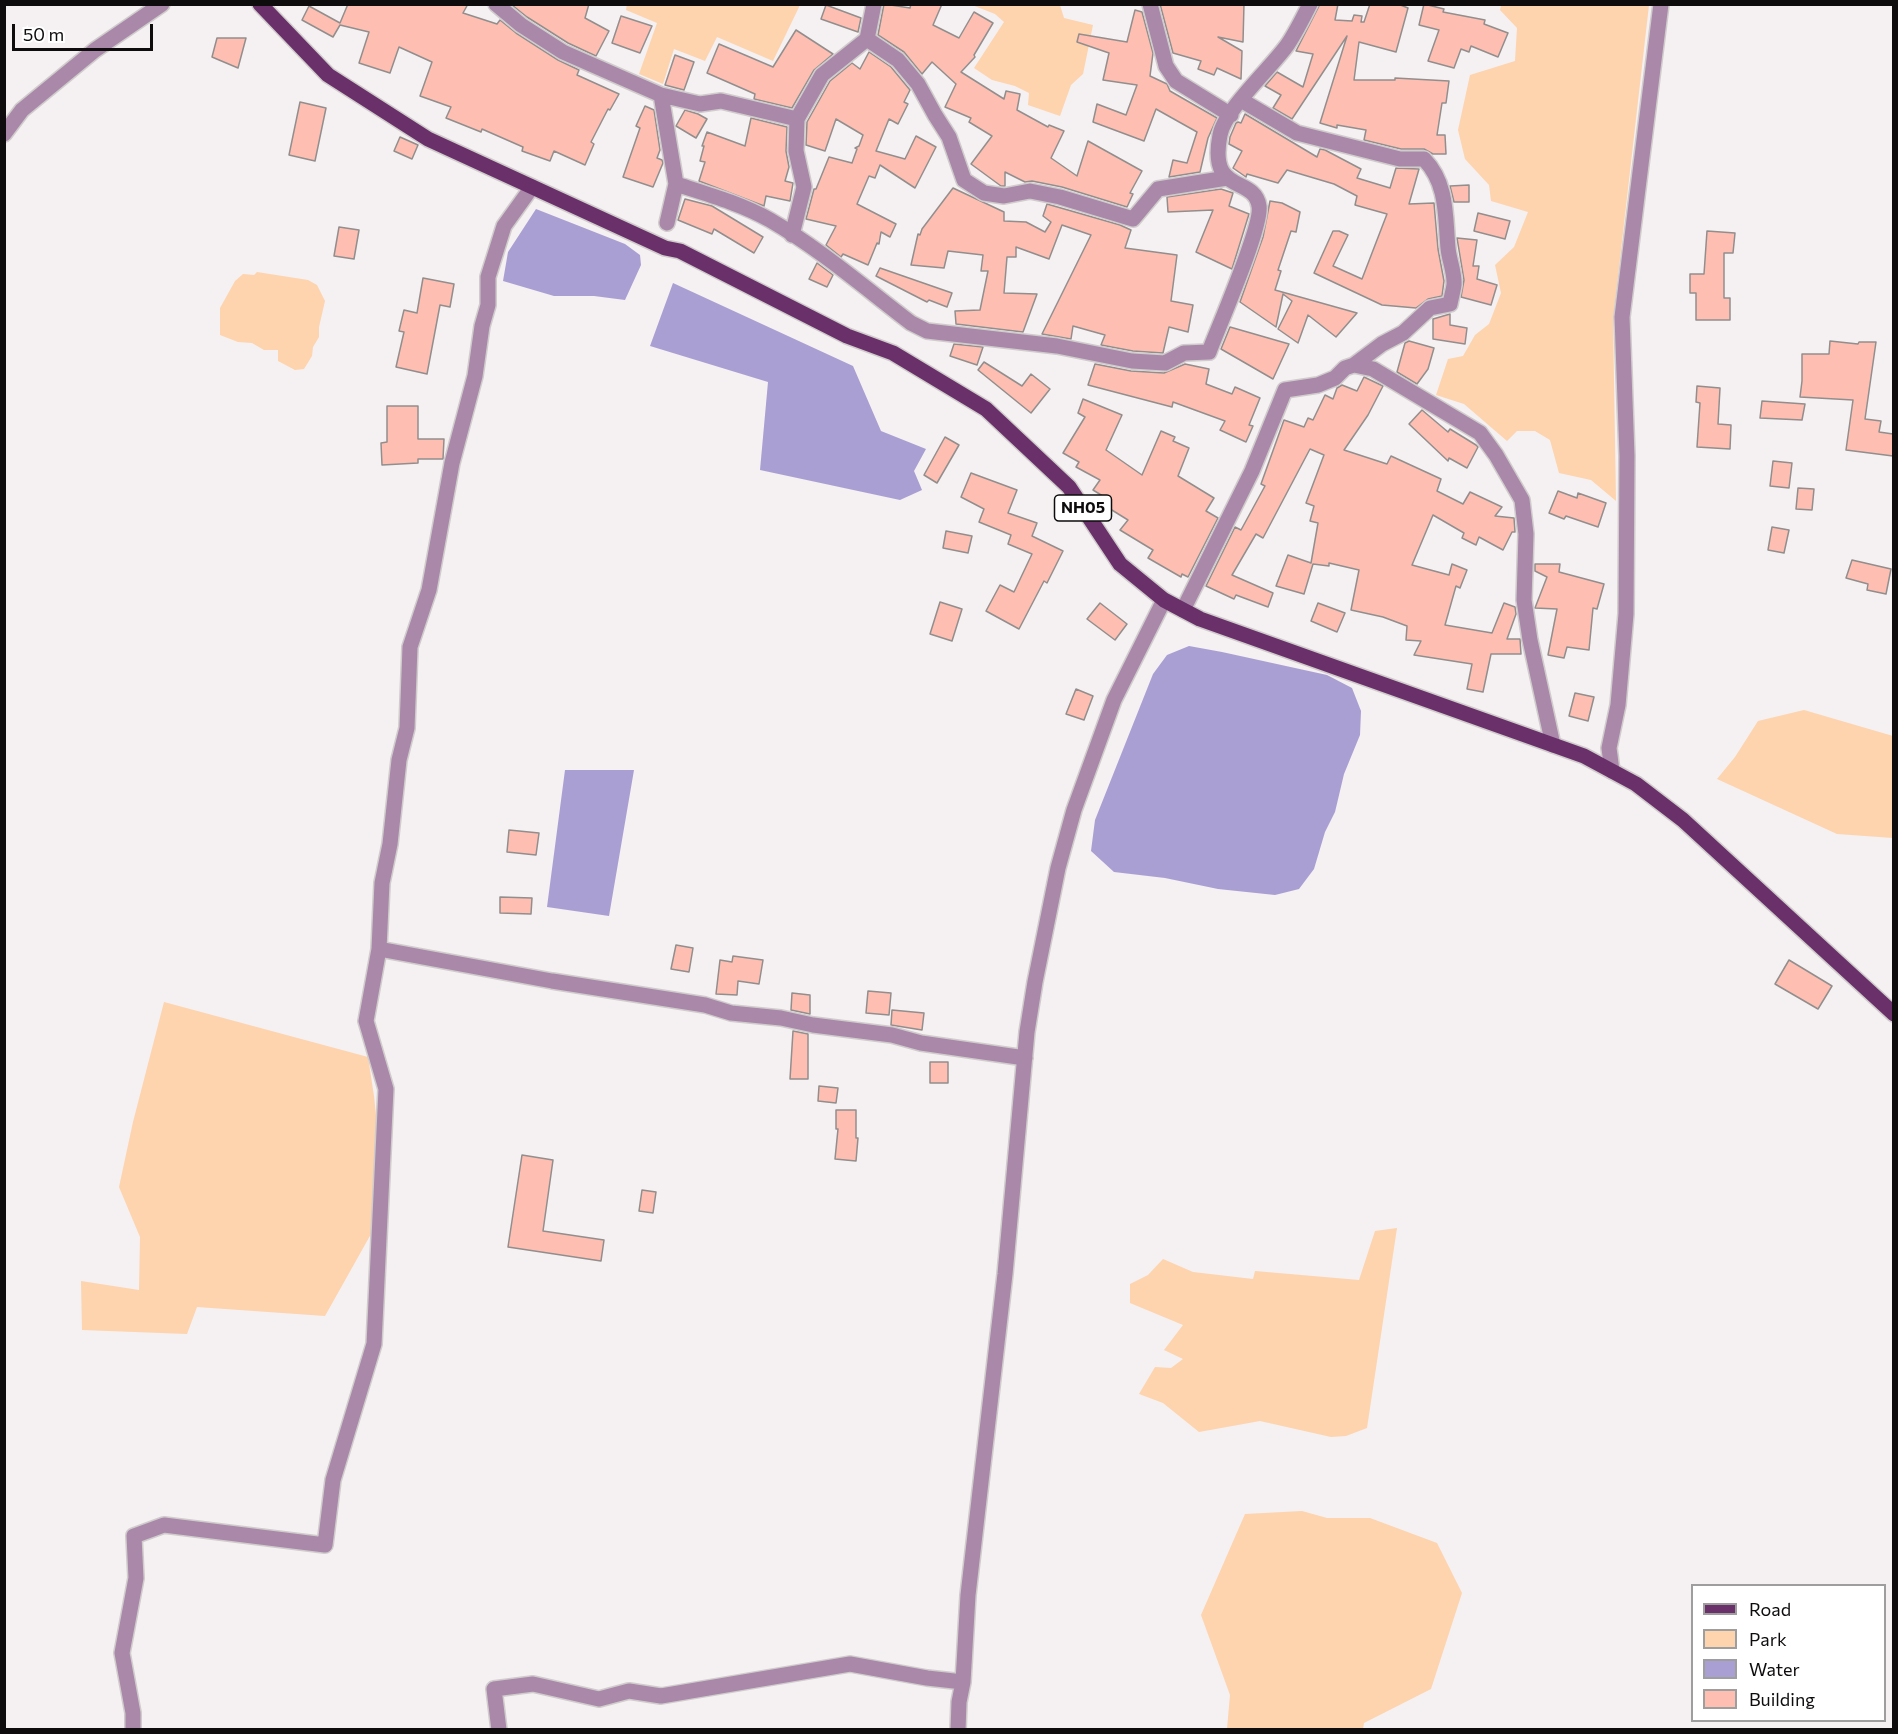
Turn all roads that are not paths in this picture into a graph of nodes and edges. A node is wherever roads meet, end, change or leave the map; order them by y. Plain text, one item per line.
1 (162, 4) edge
2 (260, 4) edge
3 (496, 4) edge
4 (874, 4) edge
5 (1150, 4) edge
6 (1310, 4) edge
7 (1661, 4) edge
8 (867, 39) junction
9 (661, 95) junction
10 (1241, 100) junction
11 (1231, 114) junction
12 (797, 119) junction
13 (4, 134) edge
14 (1227, 178) junction
15 (676, 184) junction
16 (532, 187) junction
17 (667, 223) dead end
18 (792, 235) junction
19 (1354, 365) junction
20 (1164, 600) junction
21 (1183, 610) junction
22 (1553, 745) junction
23 (1612, 771) junction
24 (379, 949) junction
25 (1893, 1014) edge
26 (1025, 1058) junction
27 (963, 1682) junction
28 (133, 1730) edge
29 (499, 1730) edge
30 (958, 1730) edge

1 - 13 street
2 - 16 main road, NH05
3 - 9 street
4 - 8 street
5 - 11 street
6 - 10 street
7 - 23 street
8 - 12 street
8 - 14 street
9 - 12 street
9 - 15 street
10 - 11 street
10 - 19 street
11 - 14 street
12 - 18 street
14 - 18 street
15 - 17 street
15 - 18 street
16 - 20 main road, NH05
16 - 24 street
19 - 21 street
19 - 22 street
20 - 21 main road, NH05
20 - 26 street
21 - 22 main road, NH05
22 - 23 main road, NH05
23 - 25 main road, NH05
24 - 26 street
24 - 28 street
26 - 27 street
27 - 29 street
27 - 30 street

